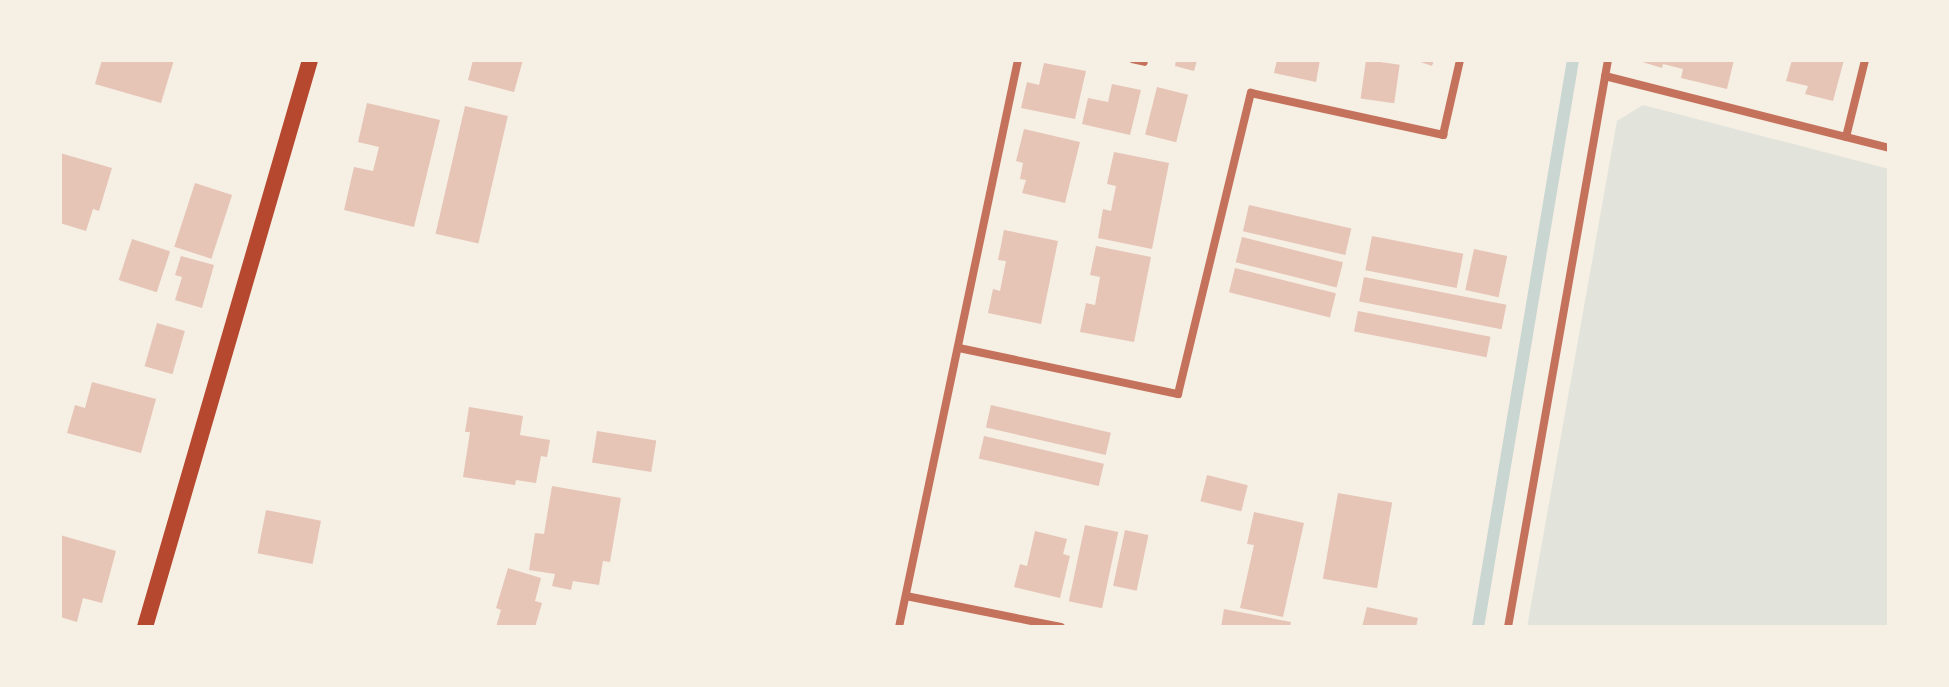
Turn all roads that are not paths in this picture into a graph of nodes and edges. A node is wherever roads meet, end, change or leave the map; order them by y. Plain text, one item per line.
1 (310, 60) edge
2 (1018, 60) edge
3 (1132, 60) edge
4 (1460, 60) edge
5 (1608, 60) edge
6 (1865, 60) edge
7 (1145, 63) dead end
8 (1605, 76) junction
9 (1846, 137) junction
10 (1889, 148) edge
11 (959, 348) junction
12 (906, 596) junction
13 (145, 627) edge
14 (899, 627) edge
15 (1061, 627) edge
16 (1508, 627) edge

1 - 13 main road
2 - 11 street
3 - 7 lane
4 - 11 street
5 - 8 street
6 - 9 street
8 - 9 street
8 - 16 street
9 - 10 street
11 - 12 street
12 - 14 street
12 - 15 street

